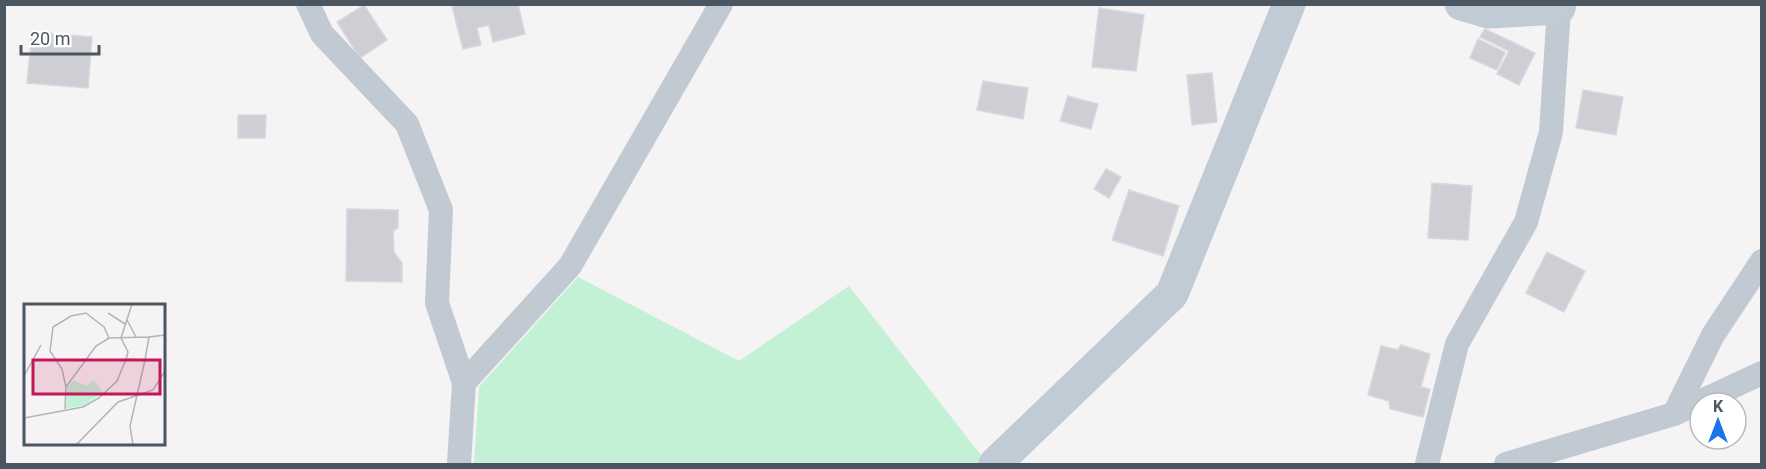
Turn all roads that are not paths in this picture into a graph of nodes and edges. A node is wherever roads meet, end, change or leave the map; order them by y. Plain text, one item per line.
1 (308, 4) edge
2 (721, 4) edge
3 (1290, 4) edge
4 (1560, 6) edge
5 (1468, 7) edge
6 (1761, 261) edge
7 (1761, 373) edge
8 (464, 383) junction
9 (1674, 414) junction
10 (459, 465) edge
11 (995, 465) edge
12 (1427, 465) edge
13 (1506, 465) edge

1 - 8 street
2 - 8 street
3 - 11 street
4 - 5 street
4 - 12 street
6 - 9 street
7 - 9 street
8 - 10 street
9 - 13 street

